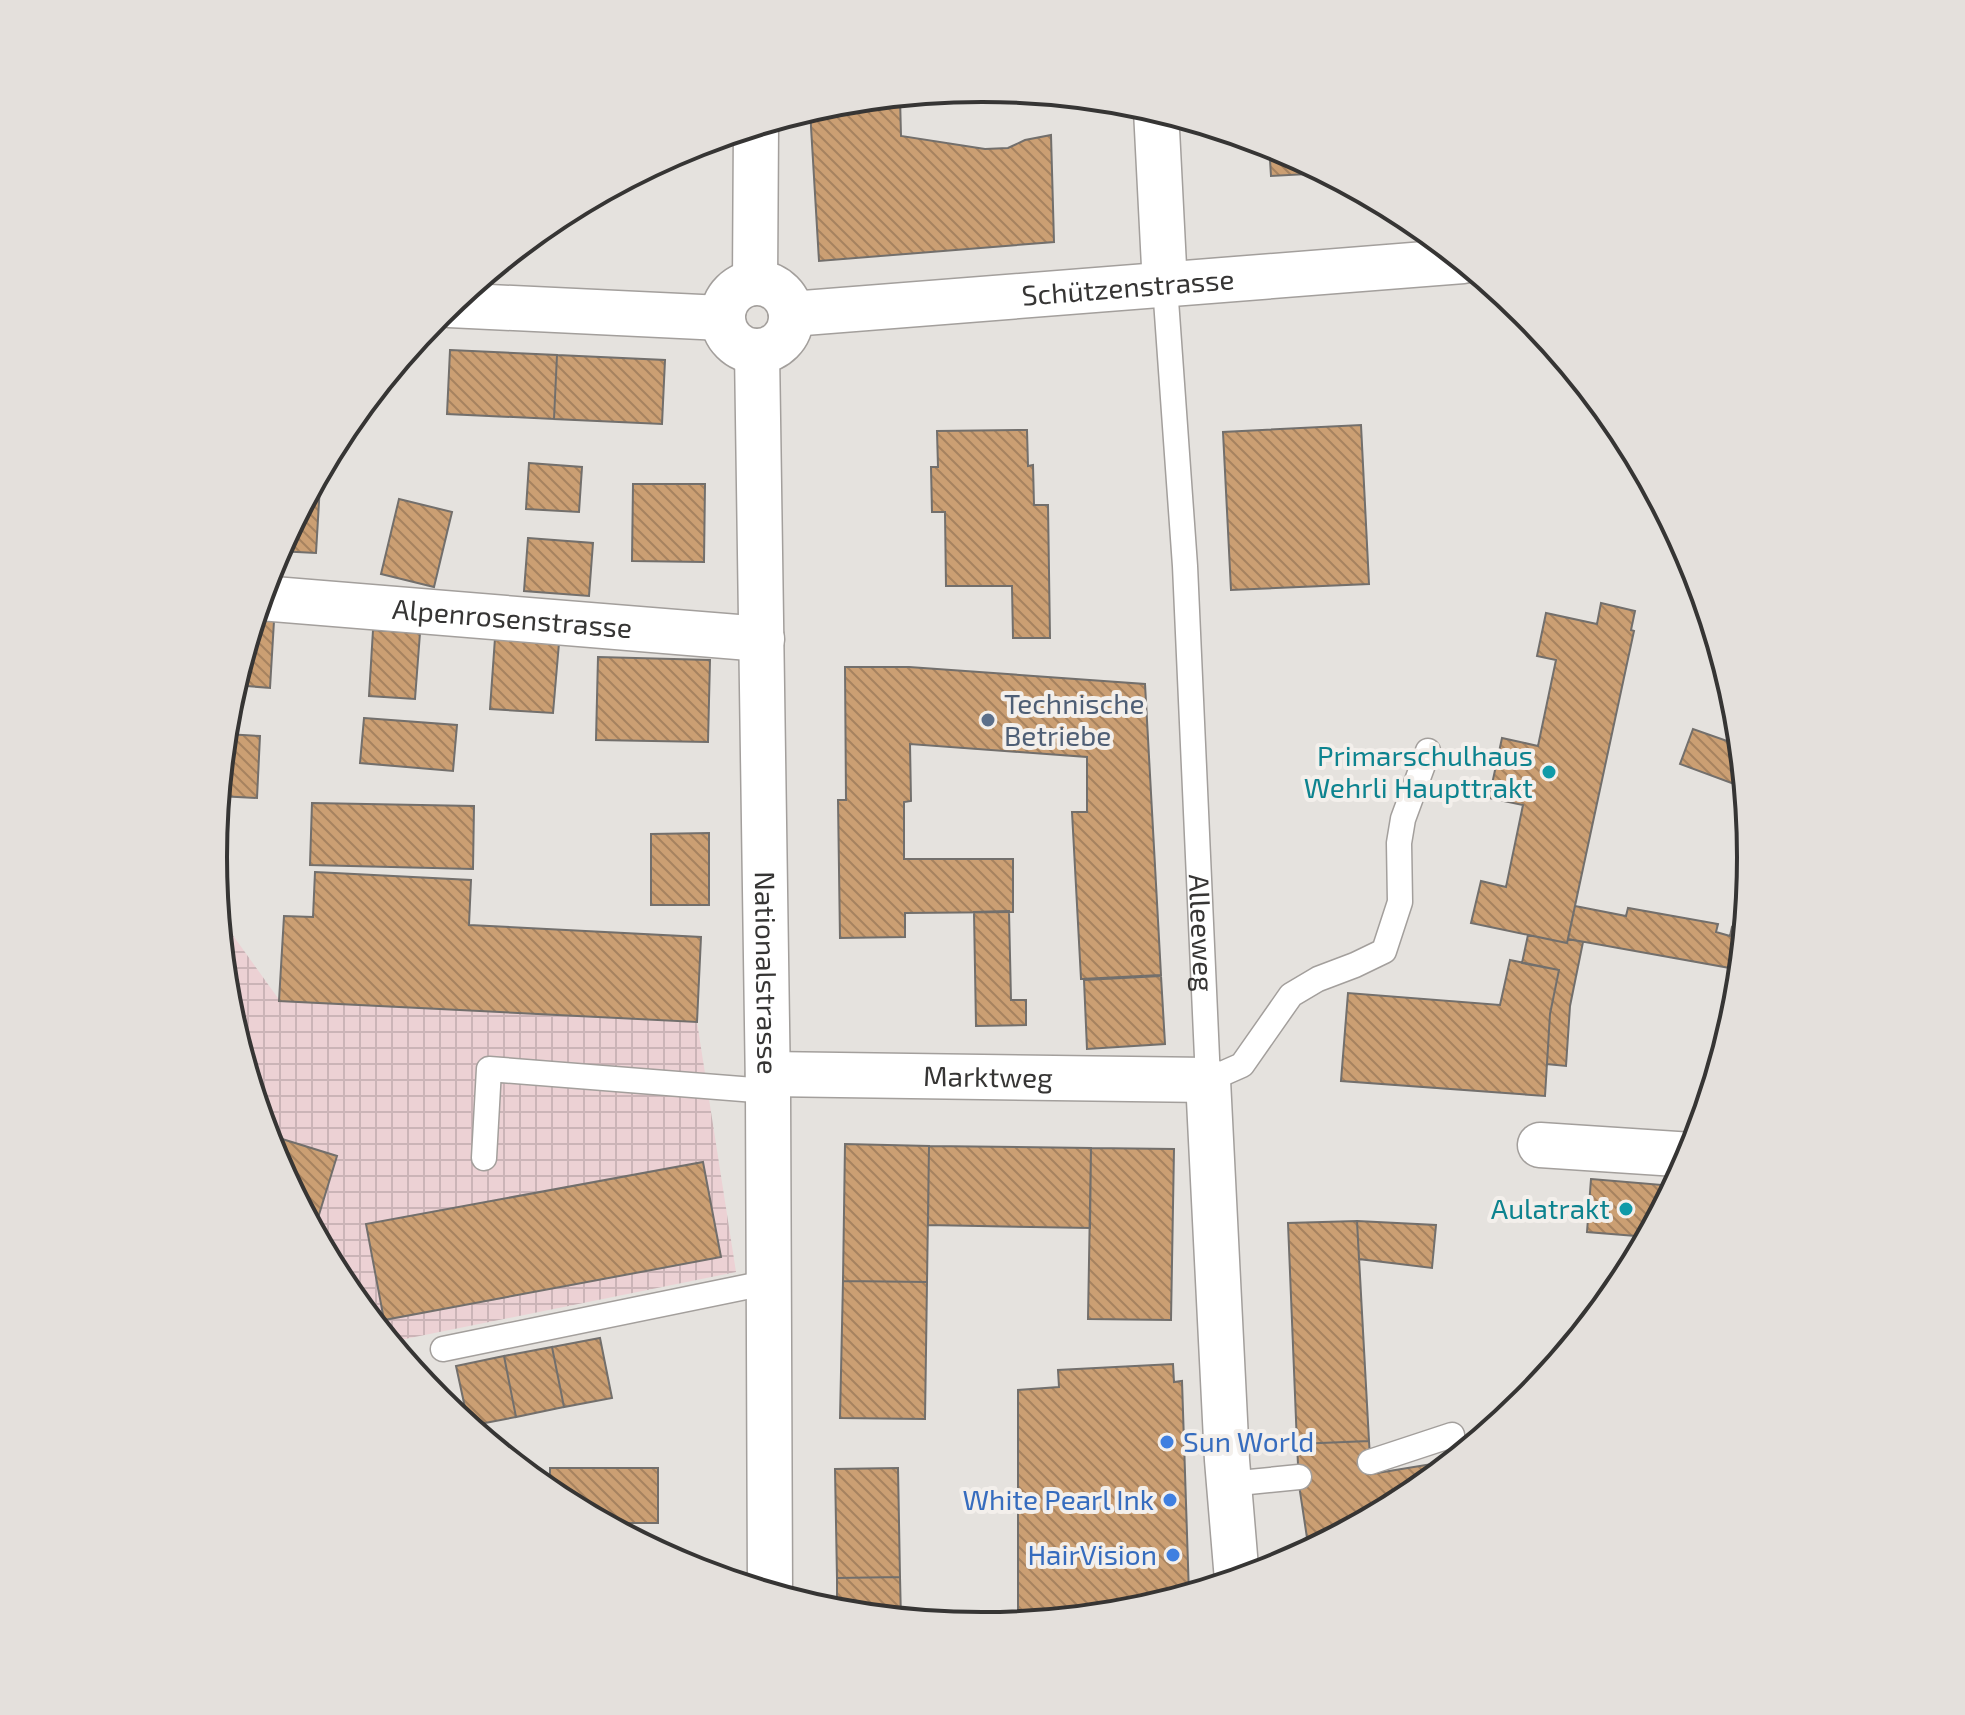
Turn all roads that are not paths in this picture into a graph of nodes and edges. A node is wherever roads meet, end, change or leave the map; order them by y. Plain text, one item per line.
1 (1157, 123) edge
2 (756, 137) edge
3 (1447, 262) edge
4 (755, 283) junction
5 (1165, 286) junction
6 (466, 306) edge
7 (791, 314) junction
8 (722, 318) junction
9 (757, 351) junction
10 (273, 599) edge
11 (762, 639) junction
12 (1428, 751) dead end
13 (1208, 1080) junction
14 (768, 1083) junction
15 (1540, 1145) dead end
16 (1677, 1154) edge
17 (484, 1158) dead end
18 (770, 1282) junction
19 (443, 1349) dead end
20 (1452, 1435) dead end
21 (1370, 1462) dead end
22 (1299, 1477) dead end
23 (1229, 1484) junction
24 (1236, 1569) edge
25 (770, 1582) edge

1 - 5 street
2 - 4 street
3 - 5 street, Schützenstrasse
4 - 7 street
4 - 8 street
5 - 7 street, Schützenstrasse
5 - 13 lane, Alleeweg
6 - 8 street
7 - 9 street
8 - 9 street
9 - 11 street, Nationalstrasse
10 - 11 street, Alpenrosenstrasse
11 - 14 street, Nationalstrasse
12 - 13 lane
13 - 14 street, Marktweg
13 - 23 street, Alleeweg
14 - 17 lane
14 - 18 street, Nationalstrasse
15 - 16 street
18 - 19 lane
18 - 25 street, Nationalstrasse
20 - 21 lane
22 - 23 lane
23 - 24 street, Alleeweg

